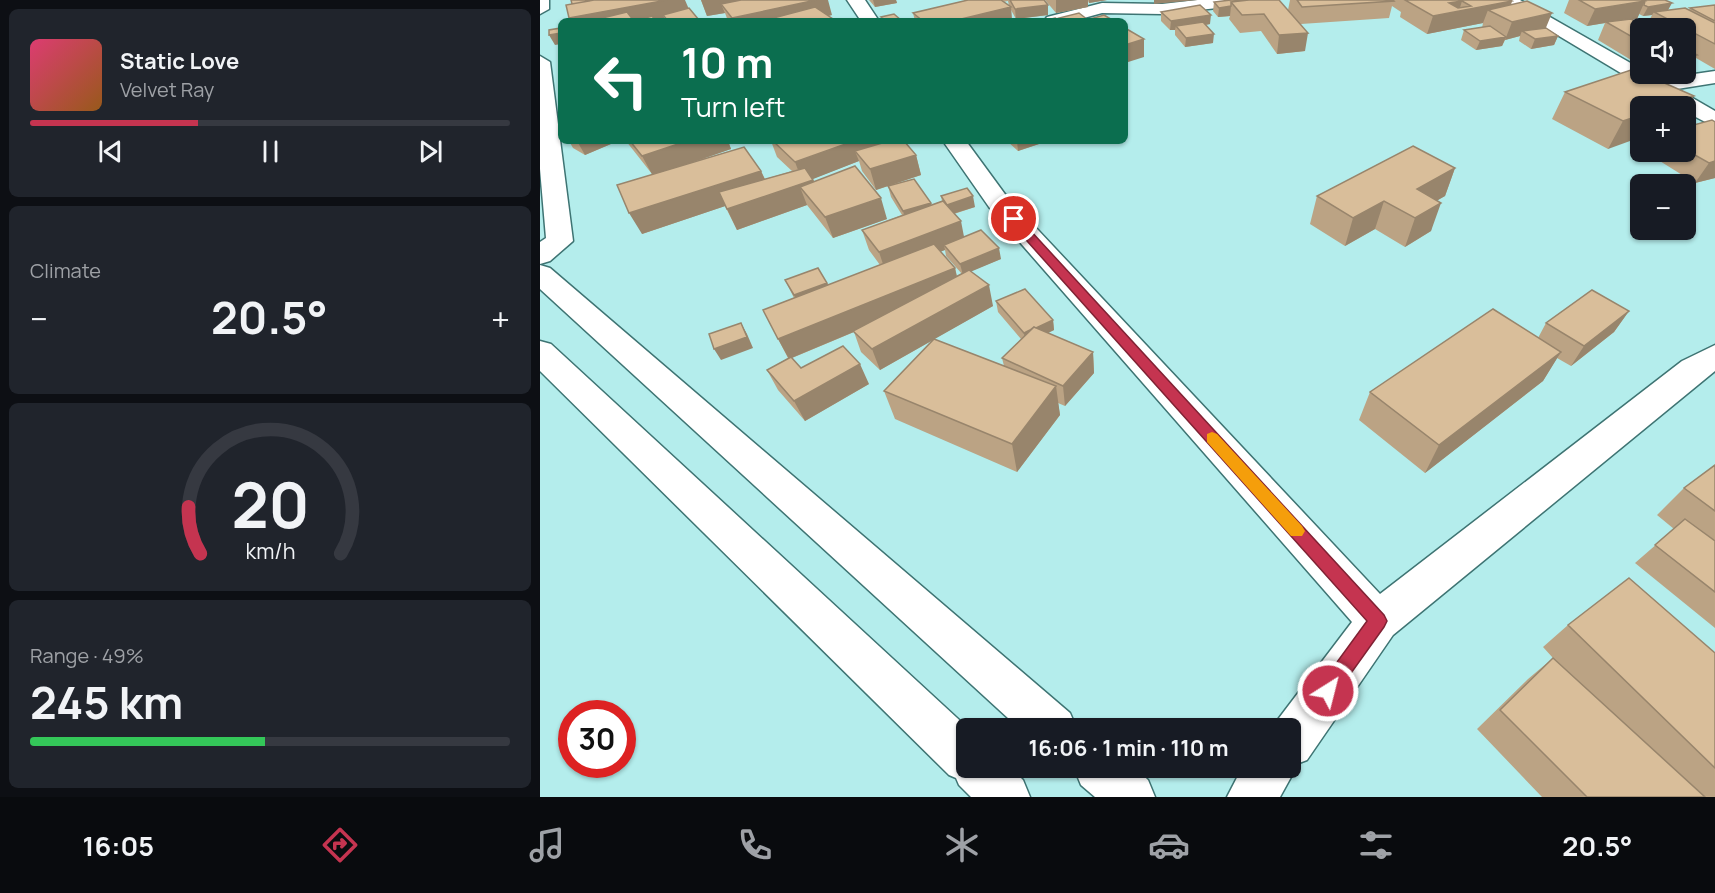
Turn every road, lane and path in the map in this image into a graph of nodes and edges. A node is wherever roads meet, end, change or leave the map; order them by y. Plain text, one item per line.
1 (540, 0) edge
2 (856, 0) edge
3 (1245, 0) edge
4 (1508, 0) edge
5 (540, 9) edge
6 (868, 18) edge
7 (1064, 18) edge
8 (540, 62) edge
9 (1715, 77) edge
10 (1657, 86) junction
11 (1715, 120) edge
12 (956, 144) edge
13 (540, 255) edge
14 (540, 274) edge
15 (540, 352) edge
16 (1715, 356) edge
17 (1378, 621) junction
18 (1042, 718) edge
19 (1301, 728) edge
20 (956, 748) edge
21 (986, 778) edge
22 (1109, 778) edge
23 (1265, 778) edge
24 (1006, 797) edge
25 (1131, 797) edge
26 (1251, 797) edge

1 - 5 street
2 - 6 street
3 - 7 street
4 - 10 street
8 - 13 street
9 - 10 street
10 - 11 street
12 - 17 street
14 - 18 street
15 - 20 street
16 - 17 street
17 - 19 street
21 - 24 street
22 - 25 street
23 - 26 street

